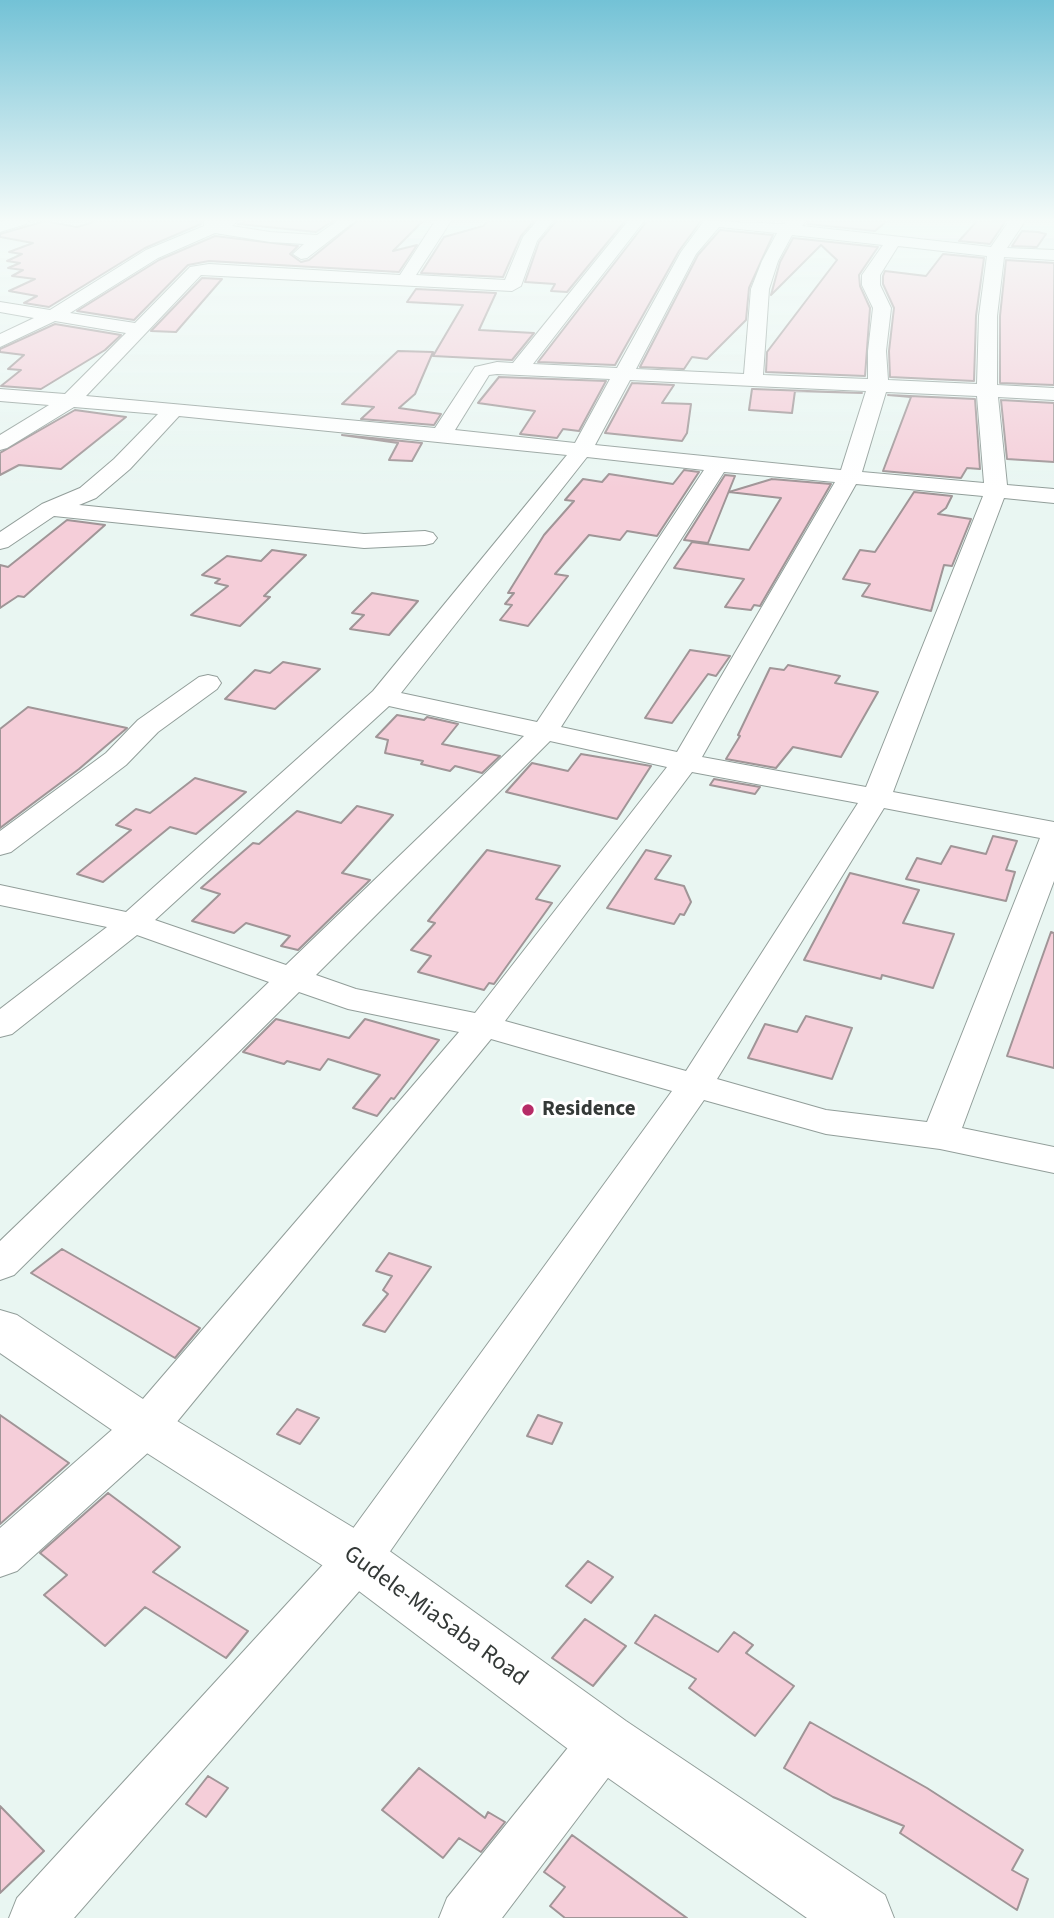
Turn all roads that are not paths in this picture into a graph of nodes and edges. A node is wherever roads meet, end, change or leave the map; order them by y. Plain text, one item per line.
1 (18, 311) edge
2 (61, 311) edge
3 (157, 311) edge
4 (565, 311) edge
5 (656, 311) edge
6 (758, 311) edge
7 (883, 311) edge
8 (989, 311) edge
9 (50, 317) junction
10 (137, 330) junction
11 (0, 341) edge
12 (520, 367) junction
13 (621, 374) junction
14 (753, 380) junction
15 (878, 386) junction
16 (987, 391) junction
17 (1054, 394) edge
18 (0, 395) edge
19 (70, 401) junction
20 (174, 410) junction
21 (441, 436) junction
22 (0, 444) edge
23 (582, 450) junction
24 (718, 465) junction
25 (849, 475) junction
26 (996, 491) junction
27 (1054, 496) edge
28 (50, 509) junction
29 (425, 538) dead end
30 (0, 542) edge
31 (208, 683) dead end
32 (383, 697) junction
33 (544, 732) junction
34 (685, 762) junction
35 (876, 798) junction
36 (1054, 831) edge
37 (1054, 840) edge
38 (0, 846) edge
39 (0, 895) edge
40 (133, 923) junction
41 (292, 980) junction
42 (0, 1026) edge
43 (483, 1026) junction
44 (694, 1087) junction
45 (940, 1136) junction
46 (1054, 1160) edge
47 (0, 1265) edge
48 (0, 1328) edge
49 (146, 1427) junction
50 (0, 1557) edge
51 (358, 1559) junction
52 (605, 1741) junction
53 (37, 1918) edge
54 (467, 1918) edge
55 (862, 1918) edge

1 - 9 street
2 - 9 street
3 - 10 street
4 - 12 street
5 - 13 street
6 - 14 street
7 - 15 street
8 - 16 street
9 - 10 street
9 - 11 street
10 - 19 street
12 - 13 street
12 - 21 street
13 - 14 street
13 - 23 street
14 - 15 street
15 - 16 street
15 - 25 street
16 - 17 street
16 - 26 street
18 - 19 street
19 - 20 street
19 - 22 street
20 - 21 street
20 - 28 street
21 - 23 street
23 - 24 street
23 - 32 street
24 - 25 street
24 - 33 street
25 - 26 street
25 - 34 street
26 - 27 street
26 - 35 street
28 - 29 street
28 - 30 street
31 - 38 street
32 - 33 street
32 - 40 street
33 - 34 street
33 - 41 street
34 - 35 street
34 - 43 street
35 - 36 street
35 - 44 street
37 - 45 street
39 - 40 street
40 - 41 street
40 - 42 street
41 - 43 street
41 - 47 street
43 - 44 street
43 - 49 street
44 - 45 street
44 - 51 street
45 - 46 street
48 - 49 street, Gudele-MiaSaba Road
49 - 50 street
49 - 51 street, Gudele-MiaSaba Road
51 - 52 street, Gudele-MiaSaba Road
51 - 53 street
52 - 54 street
52 - 55 street, Gudele-MiaSaba Road

